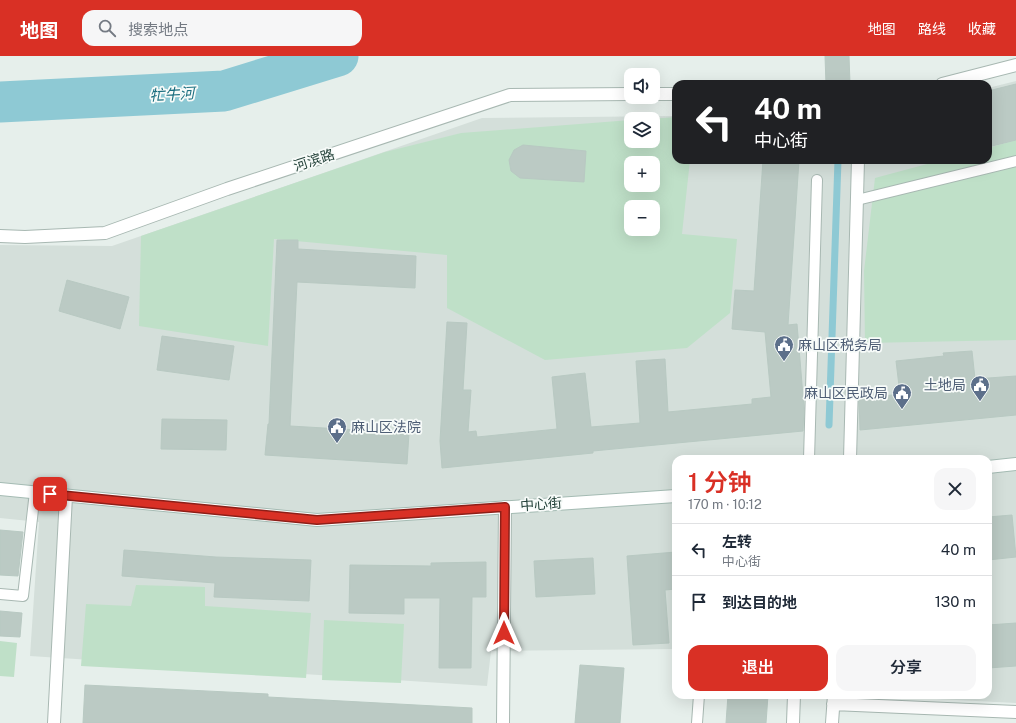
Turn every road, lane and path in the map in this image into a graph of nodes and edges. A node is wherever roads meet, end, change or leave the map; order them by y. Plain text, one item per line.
1 (1016, 65) edge
2 (958, 80) edge
3 (624, 94) edge
4 (660, 94) edge
5 (672, 94) edge
6 (1016, 161) edge
7 (858, 164) edge
8 (817, 180) dead end
9 (857, 200) junction
10 (0, 236) edge
11 (809, 455) edge
12 (850, 455) edge
13 (1016, 464) edge
14 (992, 467) edge
15 (0, 489) edge
16 (35, 492) junction
17 (66, 496) junction
18 (672, 496) edge
19 (505, 507) junction
20 (0, 594) edge
21 (698, 699) edge
22 (794, 699) edge
23 (833, 700) edge
24 (1016, 712) edge
25 (54, 723) edge
26 (503, 723) edge
27 (697, 723) edge
28 (793, 723) edge
29 (832, 723) edge

1 - 2 street
3 - 10 street, 河滨路
4 - 5 street
6 - 9 lane
7 - 9 street
8 - 11 lane
9 - 12 street
13 - 14 street
15 - 16 street, 中心街
16 - 17 street, 中心街
16 - 20 lane
17 - 19 street, 中心街
17 - 25 street
18 - 19 street, 中心街
19 - 26 street
21 - 27 lane
22 - 28 street
23 - 24 street
23 - 29 street

